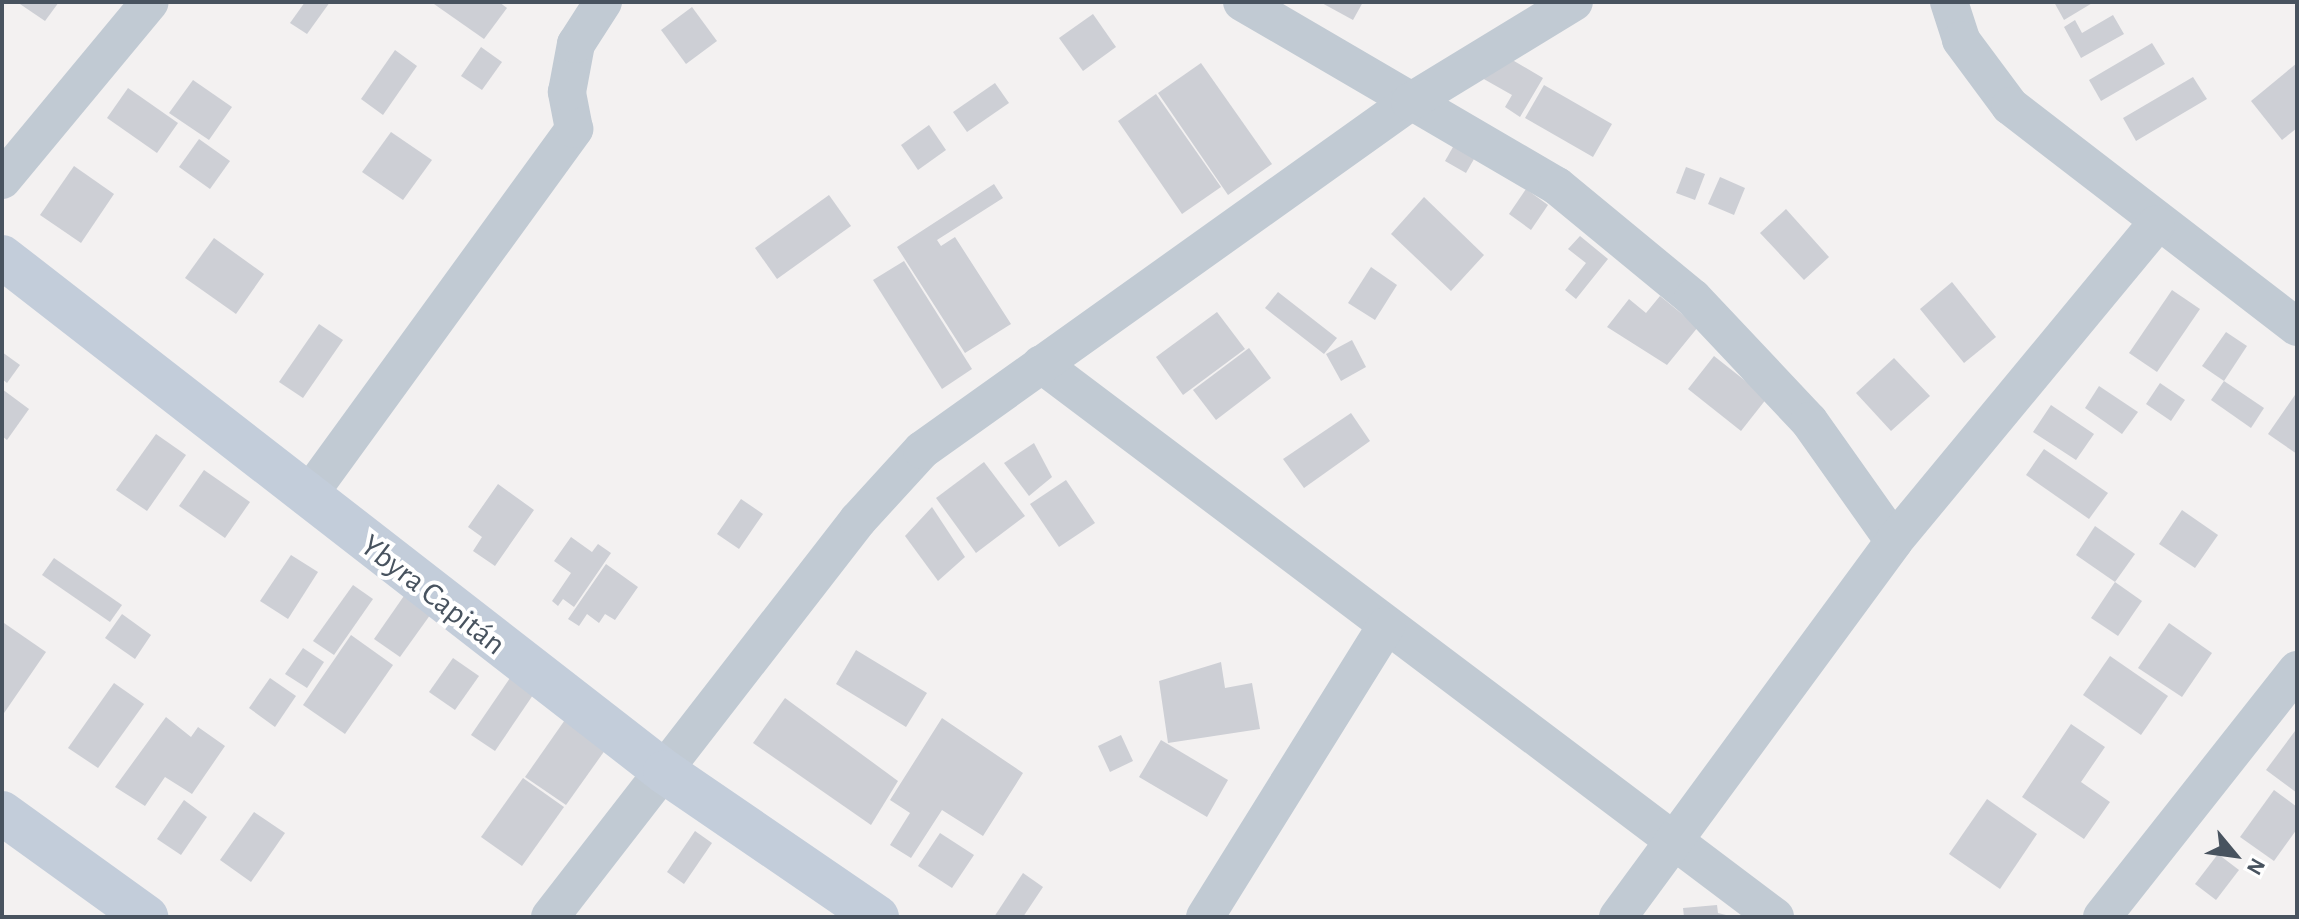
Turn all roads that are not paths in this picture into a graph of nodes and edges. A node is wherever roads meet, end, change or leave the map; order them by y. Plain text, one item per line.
1 (150, 2) edge
2 (603, 2) edge
3 (1242, 2) edge
4 (1574, 2) edge
5 (1949, 2) edge
6 (1410, 102) junction
7 (2, 180) edge
8 (2156, 224) junction
9 (2, 257) edge
10 (2297, 327) edge
11 (1041, 364) junction
12 (307, 497) junction
13 (1894, 541) junction
14 (1386, 626) junction
15 (2297, 670) edge
16 (665, 772) junction
17 (2, 813) edge
18 (1679, 839) junction
19 (146, 917) edge
20 (550, 917) edge
21 (877, 917) edge
22 (1205, 917) edge
23 (1618, 917) edge
24 (1775, 917) edge
25 (2102, 917) edge

1 - 7 street
2 - 12 street
3 - 6 street
4 - 6 street
5 - 8 street
6 - 11 street
6 - 13 street
8 - 10 street
8 - 13 street
9 - 12 street, Ybyra Capitán
11 - 14 street
11 - 16 street
12 - 16 street, Ybyra Capitán
13 - 18 street
14 - 18 street
14 - 22 street
15 - 25 street
16 - 20 street
16 - 21 street, Ybyra Capitán
17 - 19 street
18 - 23 street
18 - 24 street

